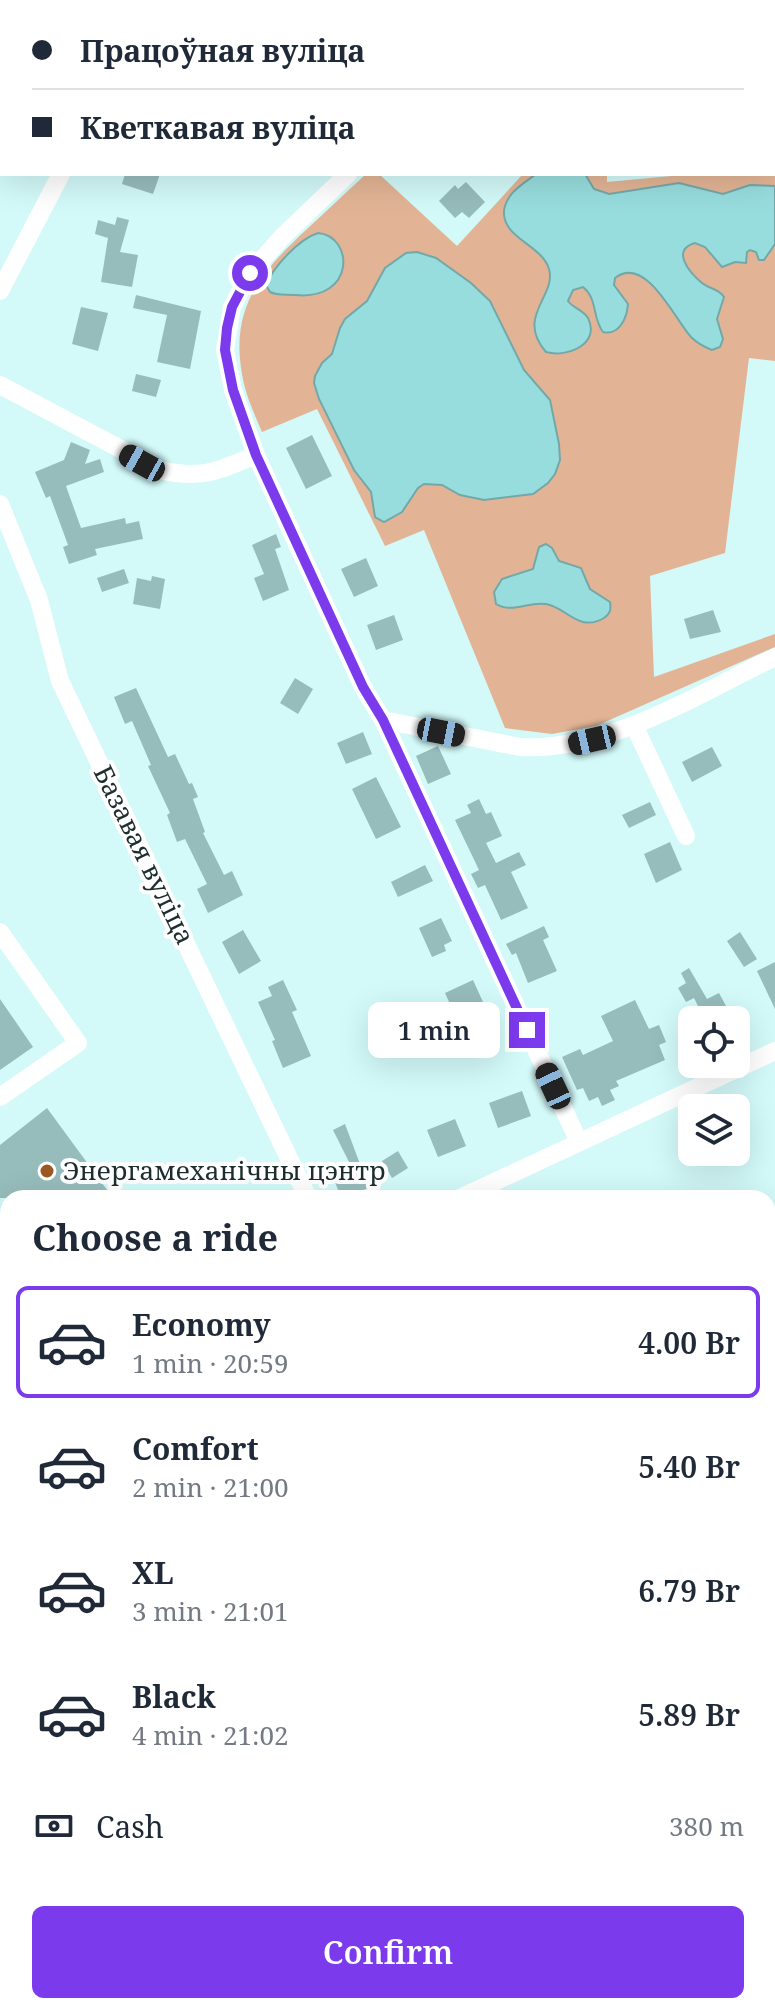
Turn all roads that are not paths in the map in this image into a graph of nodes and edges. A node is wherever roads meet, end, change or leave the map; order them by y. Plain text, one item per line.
1 (60, 176) edge
2 (346, 176) edge
3 (0, 291) edge
4 (0, 385) edge
5 (256, 455) junction
6 (0, 504) edge
7 (775, 657) edge
8 (383, 720) junction
9 (634, 725) junction
10 (686, 836) dead end
11 (0, 932) edge
12 (775, 1051) edge
13 (0, 1097) edge
14 (579, 1142) junction
15 (304, 1190) edge
16 (477, 1190) edge

1 - 3 street
2 - 5 street
4 - 5 street
5 - 8 street
6 - 15 street, Базавая вуліца
7 - 9 street
8 - 9 street
8 - 14 street
9 - 10 street
11 - 13 street
12 - 14 street
14 - 16 street

